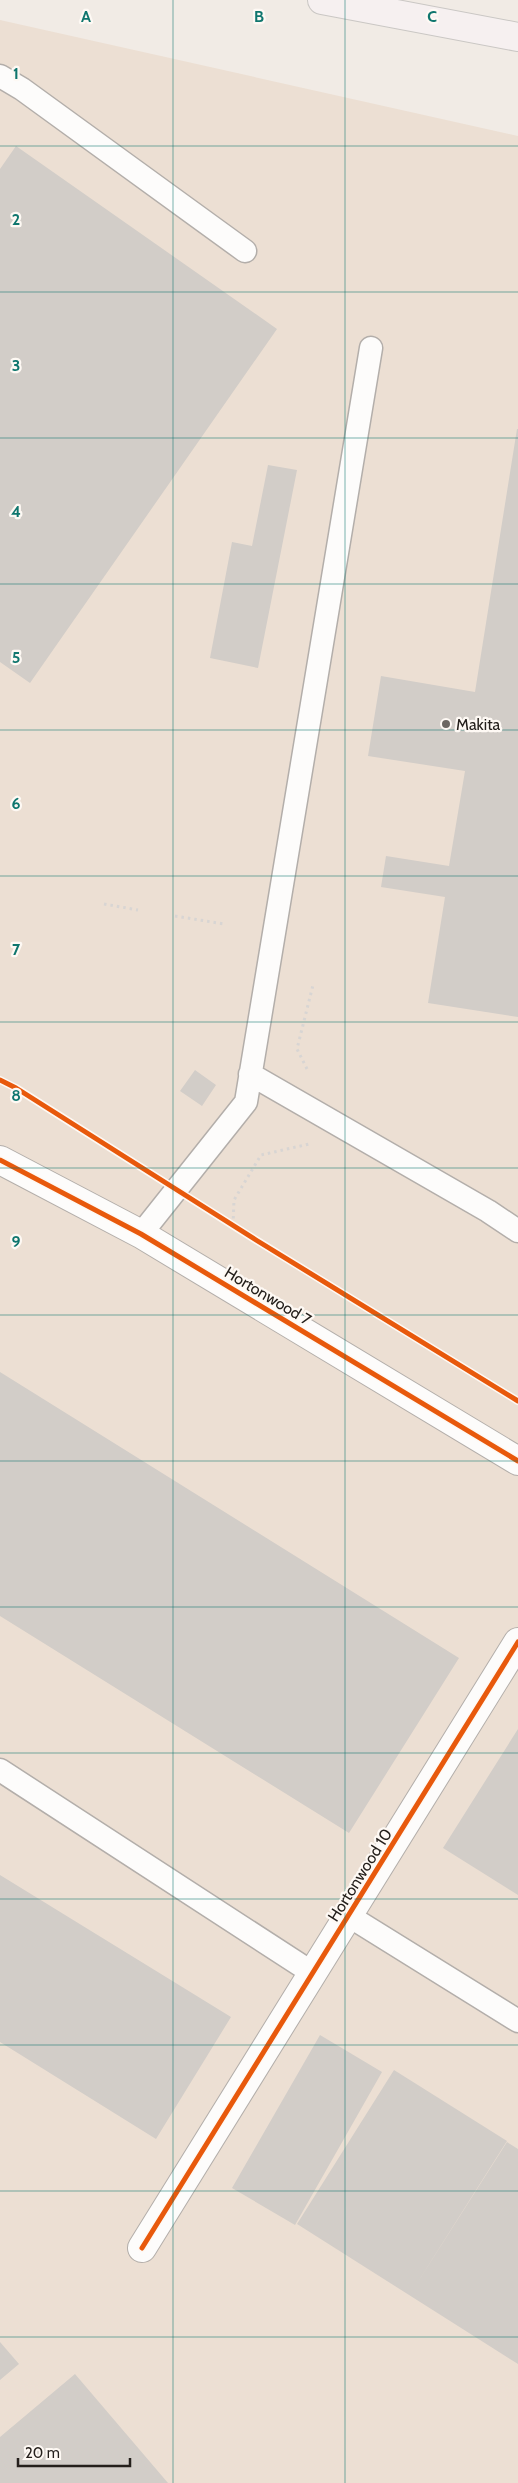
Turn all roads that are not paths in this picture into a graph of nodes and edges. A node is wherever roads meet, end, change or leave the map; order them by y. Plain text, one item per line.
1 (322, 0) edge
2 (518, 37) edge
3 (0, 76) edge
4 (245, 251) dead end
5 (371, 348) dead end
6 (250, 1074) junction
7 (0, 1160) edge
8 (518, 1231) edge
9 (141, 1234) junction
10 (518, 1461) edge
11 (518, 1642) edge
12 (0, 1770) edge
13 (349, 1916) junction
14 (314, 1974) junction
15 (518, 2021) edge
16 (142, 2248) dead end

1 - 2 highway
3 - 4 lane
5 - 6 lane
6 - 8 lane
6 - 9 lane
7 - 9 street, Hortonwood 7
9 - 10 street, Hortonwood 7
11 - 13 street, Hortonwood 10
12 - 14 lane
13 - 14 street, Hortonwood 10
13 - 15 lane
14 - 16 street, Hortonwood 10

